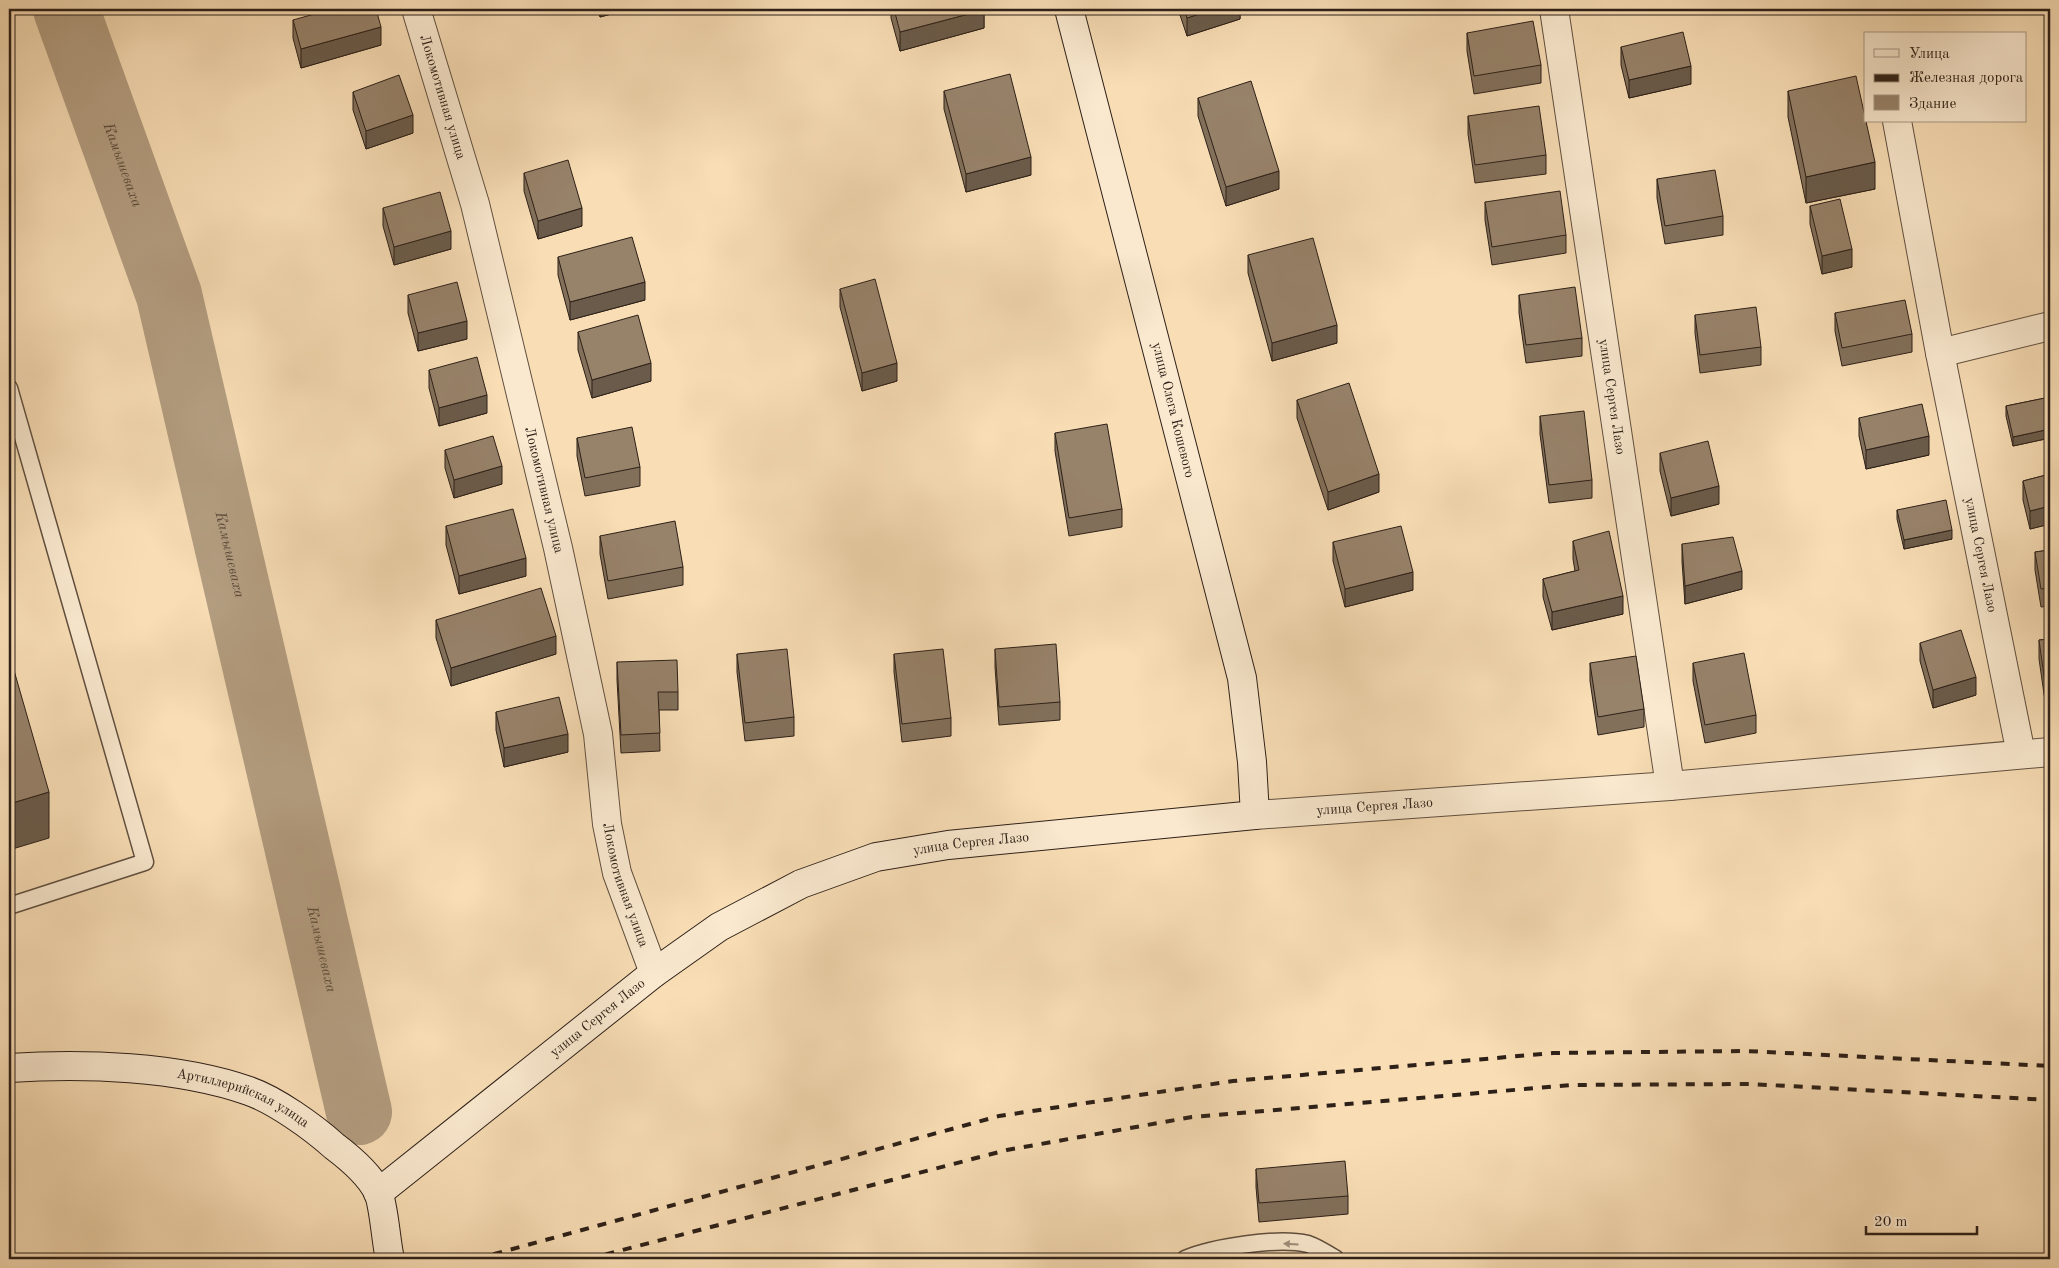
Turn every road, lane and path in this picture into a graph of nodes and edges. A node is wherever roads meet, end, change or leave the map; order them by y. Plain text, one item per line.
1 (416, 9) edge
2 (1070, 9) edge
3 (1554, 9) edge
4 (1897, 122) edge
5 (2050, 326) edge
6 (1940, 353) junction
7 (9, 388) edge
8 (2050, 752) edge
9 (2021, 754) junction
10 (1670, 786) junction
11 (1255, 815) junction
12 (9, 906) edge
13 (654, 973) junction
14 (9, 1068) edge
15 (378, 1192) junction
16 (390, 1259) edge
17 (1185, 1259) edge
18 (1336, 1259) edge

1 - 13 street, Локомотивная улица
2 - 11 street, улица Олега Кошевого
3 - 10 street, улица Сергея Лазо
4 - 6 street, улица Сергея Лазо
5 - 6 street
6 - 9 street, улица Сергея Лазо
7 - 12 lane
8 - 9 street, улица Сергея Лазо
9 - 10 street, улица Сергея Лазо
10 - 11 street, улица Сергея Лазо
11 - 13 street, улица Сергея Лазо
13 - 15 street, улица Сергея Лазо
14 - 15 street, Артиллерийская улица
15 - 16 street, Артиллерийская улица
18 -> 17 lane

